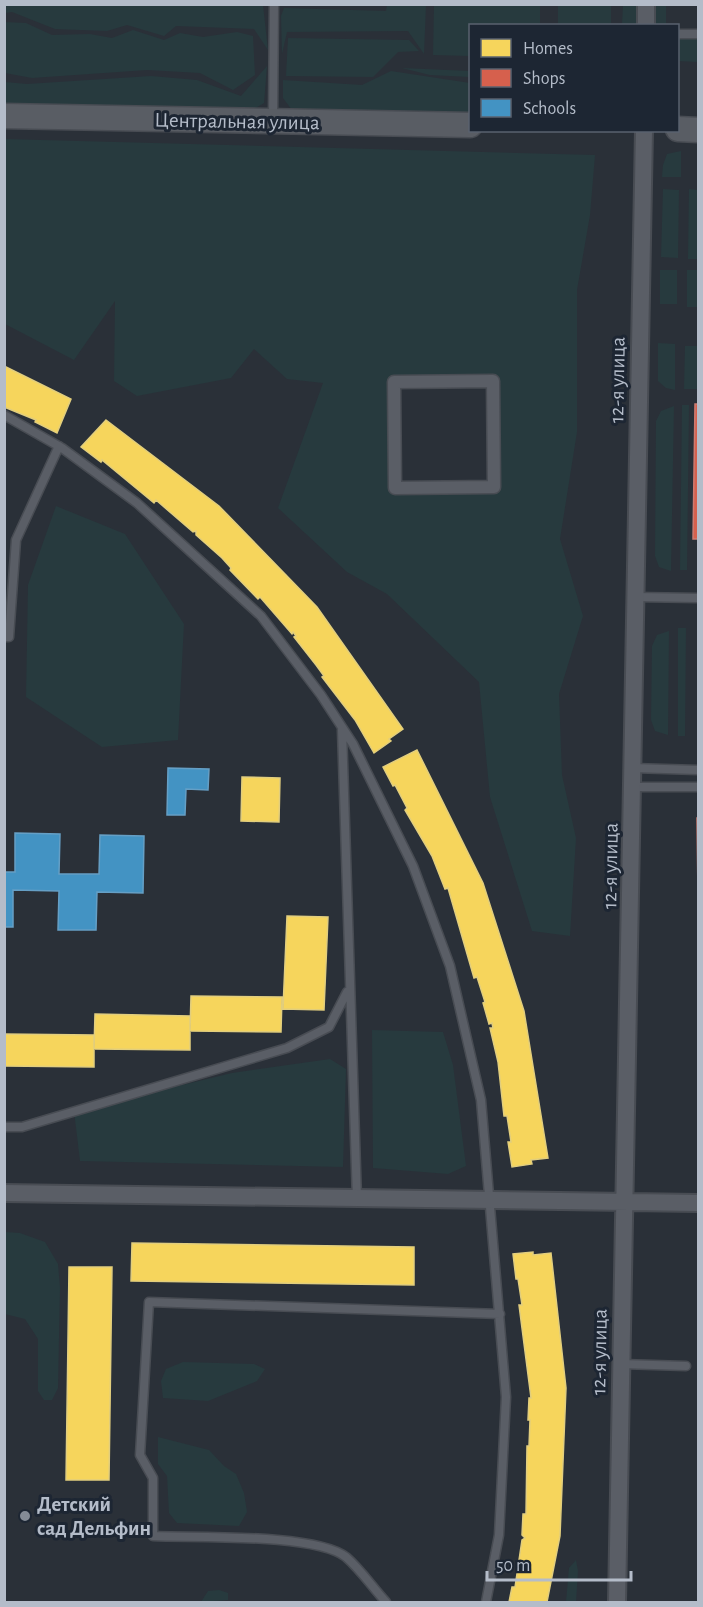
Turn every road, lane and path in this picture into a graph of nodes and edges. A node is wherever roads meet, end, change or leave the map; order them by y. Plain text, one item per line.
1 (274, 4) edge
2 (646, 4) edge
3 (646, 24) edge
4 (679, 34) edge
5 (699, 34) edge
6 (4, 116) edge
7 (273, 122) junction
8 (469, 126) edge
9 (679, 129) edge
10 (699, 130) edge
11 (644, 132) edge
12 (4, 414) edge
13 (59, 446) junction
14 (494, 487) joint
15 (635, 597) junction
16 (699, 598) edge
17 (4, 637) edge
18 (342, 730) junction
19 (632, 768) junction
20 (699, 770) edge
21 (634, 787) junction
22 (699, 787) edge
23 (348, 989) junction
24 (4, 1127) edge
25 (4, 1193) edge
26 (357, 1200) junction
27 (491, 1200) junction
28 (624, 1202) junction
29 (699, 1203) edge
30 (500, 1314) junction
31 (621, 1364) junction
32 (686, 1366) dead end
33 (386, 1602) edge
34 (486, 1602) edge
35 (617, 1602) edge

1 - 7 lane
2 - 3 street
4 - 5 lane
6 - 7 main road, Центральная улица
7 - 8 main road, Центральная улица
9 - 10 main road
11 - 15 street, 12-я улица
12 - 13 lane
13 - 17 lane
13 - 18 lane
14 - 14 street
15 - 16 lane
15 - 19 street, 12-я улица
18 - 23 lane
18 - 27 lane
19 - 20 lane
19 - 21 street, 12-я улица
21 - 22 lane
21 - 28 street, 12-я улица
23 - 24 lane
23 - 26 lane
25 - 26 street
26 - 27 street
27 - 28 street
27 - 30 lane
28 - 29 street
28 - 31 street, 12-я улица
30 - 33 lane
30 - 34 lane
31 - 32 lane
31 - 35 street, 12-я улица

